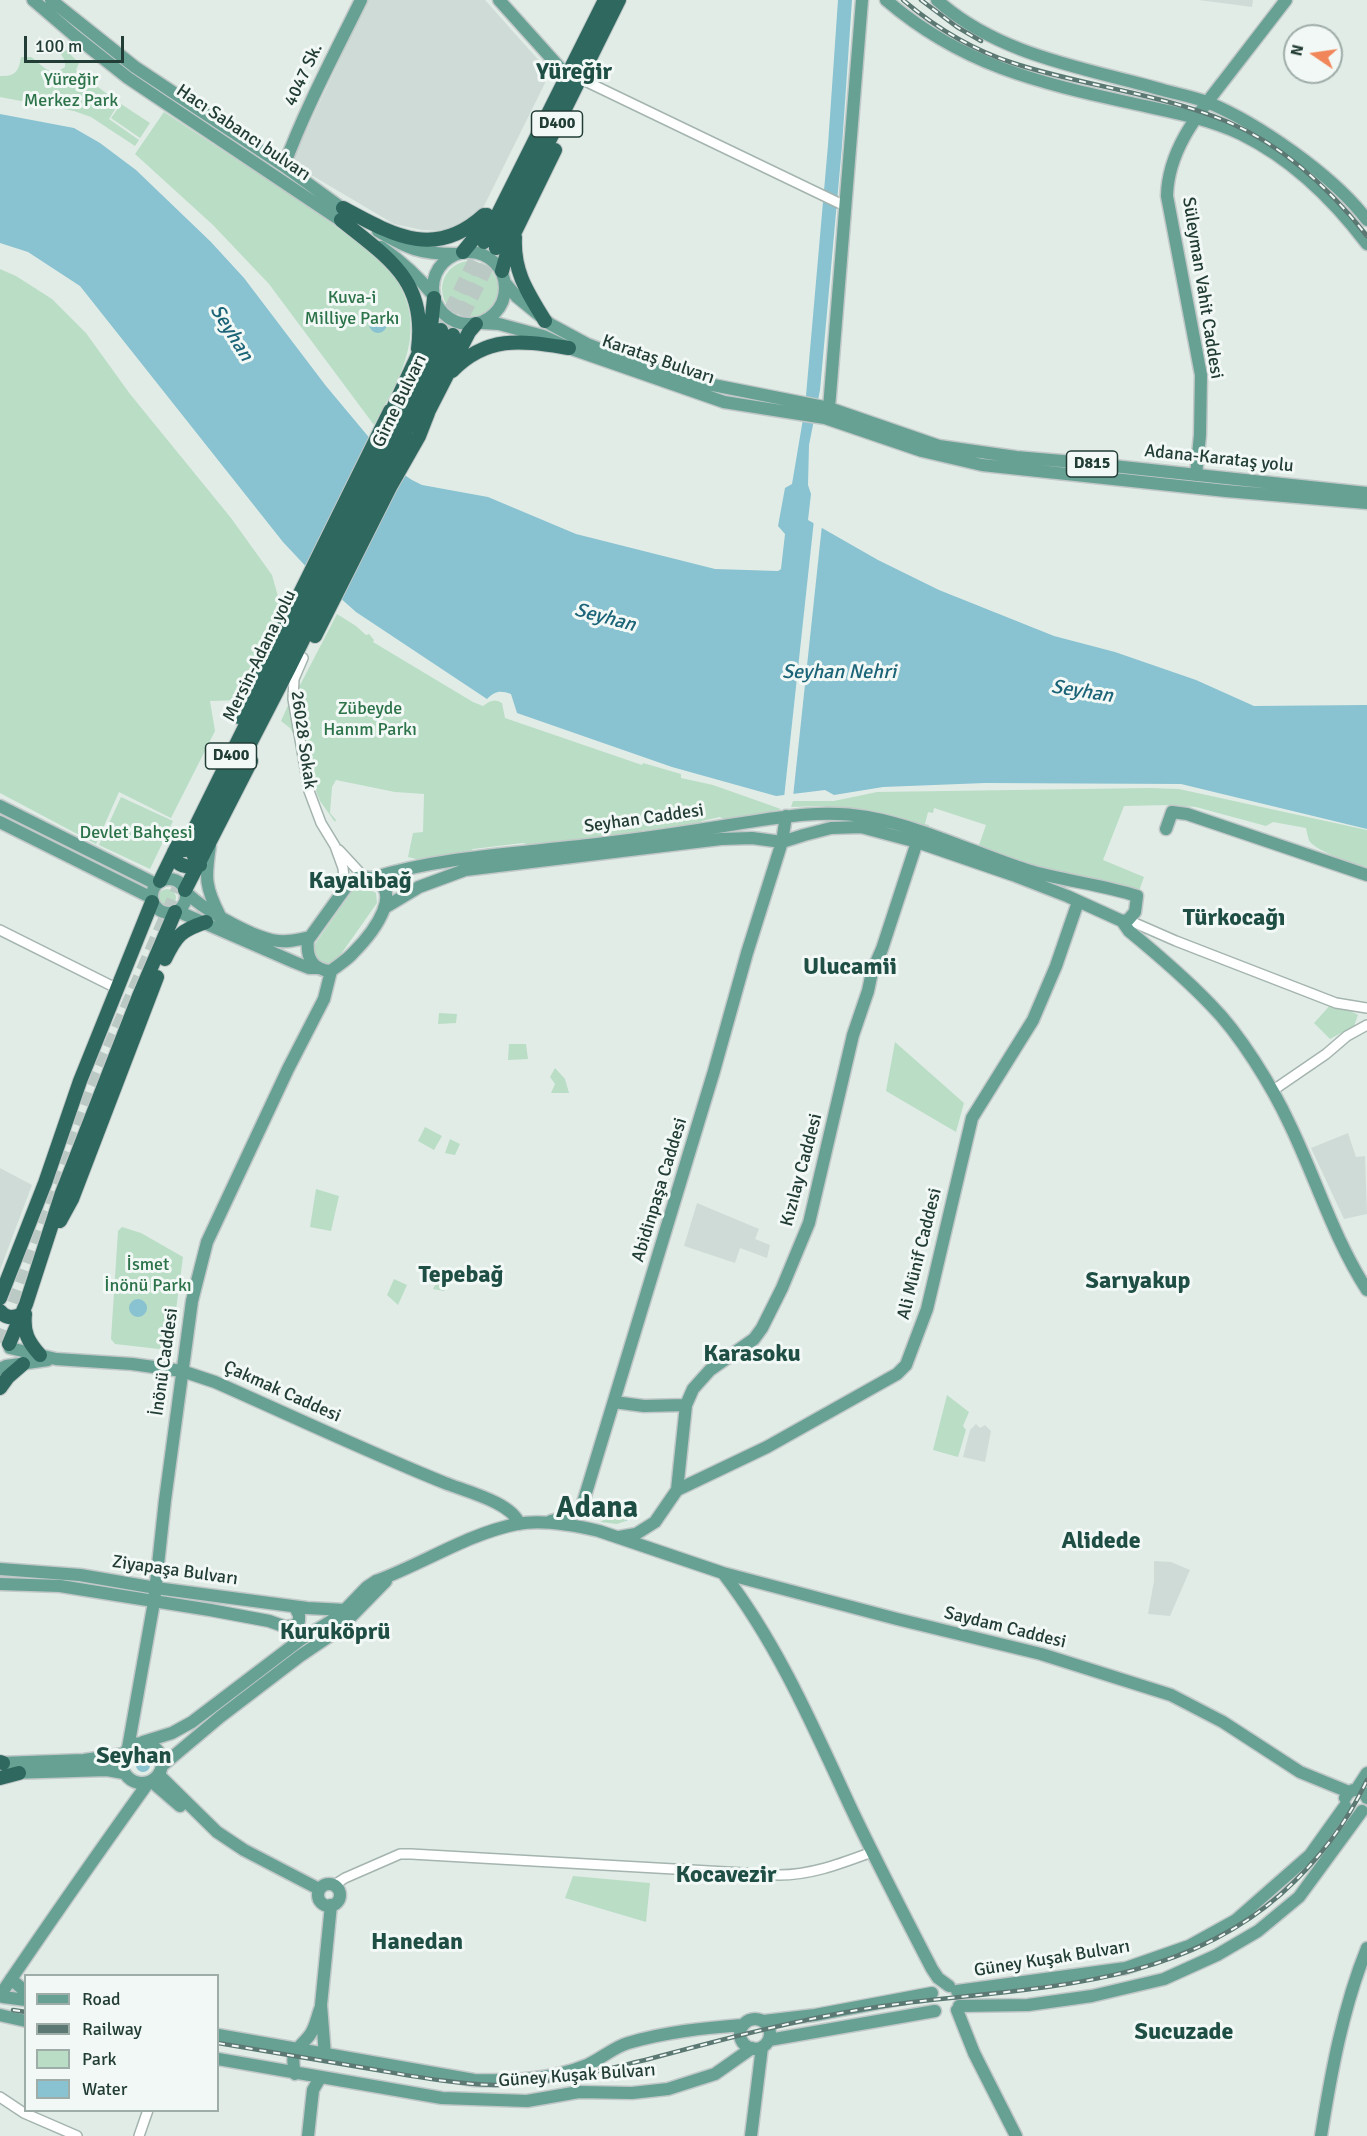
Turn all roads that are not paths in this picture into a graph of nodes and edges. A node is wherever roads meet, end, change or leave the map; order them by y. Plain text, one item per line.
1 (33, 0) edge
2 (51, 0) edge
3 (361, 0) edge
4 (499, 0) edge
5 (604, 0) edge
6 (619, 0) edge
7 (625, 0) edge
8 (862, 0) edge
9 (886, 0) edge
10 (937, 0) edge
11 (1286, 0) edge
12 (592, 24) junction
13 (596, 47) junction
14 (561, 69) junction
15 (585, 81) junction
16 (1207, 102) junction
17 (1195, 118) junction
18 (284, 166) junction
19 (843, 205) junction
20 (491, 207) junction
21 (342, 214) junction
22 (1367, 220) edge
23 (515, 231) junction
24 (1367, 244) edge
25 (459, 253) junction
26 (504, 277) junction
27 (434, 297) junction
28 (545, 321) junction
29 (479, 323) junction
30 (447, 332) tunnel mouth
31 (569, 348) junction
32 (407, 375) junction
33 (444, 379) junction
34 (800, 407) junction
35 (826, 411) junction
36 (1196, 475) junction
37 (375, 480) junction
38 (1367, 493) edge
39 (1367, 503) edge
40 (311, 609) junction
41 (303, 658) junction
42 (284, 664) junction
43 (239, 717) junction
44 (265, 731) junction
45 (0, 806) edge
46 (786, 816) junction
47 (0, 822) edge
48 (1166, 828) dead end
49 (919, 837) junction
50 (782, 843) junction
51 (210, 844) junction
52 (335, 846) junction
53 (188, 855) junction
54 (411, 869) junction
55 (1367, 875) edge
56 (368, 877) junction
57 (158, 882) junction
58 (419, 886) junction
59 (345, 888) junction
60 (185, 891) junction
61 (152, 900) junction
62 (1078, 902) junction
63 (384, 908) junction
64 (176, 911) junction
65 (221, 917) junction
66 (1125, 921) junction
67 (206, 922) junction
68 (144, 925) junction
69 (0, 930) edge
70 (310, 936) junction
71 (164, 939) junction
72 (317, 968) junction
73 (331, 971) junction
74 (118, 988) junction
75 (148, 1000) junction
76 (1366, 1005) edge
77 (1367, 1026) edge
78 (1272, 1091) junction
79 (46, 1246) junction
80 (1367, 1290) edge
81 (0, 1298) edge
82 (24, 1309) junction
83 (0, 1311) edge
84 (6, 1343) edge
85 (40, 1355) junction
86 (56, 1359) junction
87 (23, 1364) junction
88 (2, 1369) edge
89 (182, 1371) junction
90 (0, 1388) edge
91 (614, 1402) junction
92 (686, 1405) junction
93 (673, 1495) junction
94 (655, 1522) junction
95 (544, 1523) junction
96 (519, 1524) junction
97 (617, 1537) junction
98 (655, 1552) junction
99 (0, 1569) edge
100 (723, 1573) junction
101 (392, 1575) junction
102 (0, 1584) edge
103 (156, 1588) junction
104 (154, 1602) junction
105 (295, 1607) junction
106 (345, 1610) junction
107 (286, 1627) junction
108 (300, 1640) junction
109 (143, 1742) junction
110 (126, 1751) junction
111 (1, 1765) edge
112 (18, 1773) junction
113 (124, 1773) junction
114 (1367, 1773) edge
115 (155, 1776) junction
116 (0, 1778) edge
117 (1349, 1797) junction
118 (1365, 1807) edge
119 (872, 1852) junction
120 (334, 1885) junction
121 (319, 1889) junction
122 (331, 1905) junction
123 (1367, 1948) edge
124 (5, 1986) edge
125 (935, 1987) junction
126 (953, 1989) junction
127 (24, 1991) edge
128 (24, 1999) edge
129 (321, 2005) junction
130 (934, 2011) junction
131 (956, 2013) junction
132 (0, 2015) edge
133 (24, 2021) edge
134 (764, 2021) junction
135 (742, 2025) junction
136 (219, 2035) edge
137 (761, 2045) junction
138 (296, 2050) junction
139 (325, 2055) junction
140 (219, 2059) edge
141 (351, 2060) junction
142 (295, 2074) junction
143 (315, 2078) junction
144 (344, 2082) junction
145 (0, 2097) edge
146 (147, 2112) edge
147 (77, 2136) edge
148 (139, 2136) edge
149 (308, 2136) edge
150 (751, 2136) edge
151 (1016, 2136) edge
152 (1321, 2136) edge

1 - 21 main road, Hacı Sabancı bulvarı
2 - 18 main road, Hacı Sabancı bulvarı
3 - 18 main road, 4047 Sk.
4 - 14 main road
5 - 12 highway, D400
6 - 13 highway, D400
7 - 13 highway
8 - 19 main road
9 - 17 main road
10 - 16 main road
11 - 16 main road, Süleyman Vahit Caddesi
12 - 13 highway, D400
12 - 14 highway
13 - 15 highway
14 - 20 highway
15 - 19 street
15 - 23 highway
16 - 17 main road, Süleyman Vahit Caddesi
16 - 22 main road
17 - 24 main road
17 - 36 main road, Süleyman Vahit Caddesi
18 - 21 main road, Hacı Sabancı bulvarı
19 - 35 main road
20 - 21 highway
20 - 25 highway
21 - 25 main road, Hacı Sabancı bulvarı
21 - 27 main road, Hacı Sabancı bulvarı
21 - 32 highway
23 - 26 highway
23 - 28 highway
25 - 26 main road
25 - 27 main road
26 - 28 main road, Karataş Bulvarı / D815
26 - 29 main road
27 - 29 main road
27 - 32 highway
28 - 34 main road, Karataş Bulvarı / D815
29 - 31 main road, Karataş Bulvarı / D815
29 - 33 highway
30 - 37 highway, Girne Bulvarı / D400
31 - 33 highway
31 - 34 main road, Karataş Bulvarı / D815
32 - 37 highway
33 - 37 highway
34 - 35 main road, Karataş Bulvarı / D815
35 - 36 main road, Adana-Karataş yolu / D815
35 - 39 main road, Adana-Karataş yolu / D815
36 - 38 main road, Adana-Karataş yolu / D815
37 - 40 highway, Mersin-Adana yolu / D400
37 - 40 highway
40 - 41 highway
40 - 42 highway, Mersin-Adana yolu / D400
40 - 43 highway
41 - 44 highway
41 - 52 street, 26028 Sokak
42 - 43 highway
42 - 44 highway
42 - 53 highway, Mersin-Adana yolu / D400
43 - 53 highway
44 - 51 highway
45 - 57 main road
46 - 49 main road, Seyhan Caddesi
46 - 50 main road, Abidinpaşa Caddesi
46 - 54 main road, Seyhan Caddesi
47 - 61 main road
48 - 55 main road
49 - 50 main road
49 - 62 main road
49 - 66 main road
49 - 92 main road, Kızılay Caddesi
50 - 58 main road
50 - 91 main road, Abidinpaşa Caddesi
51 - 53 highway
51 - 65 main road
52 - 56 street
52 - 59 street, 26028 Sokak
53 - 57 highway
53 - 60 highway
54 - 56 main road, Seyhan Caddesi
54 - 58 main road
56 - 59 main road, Seyhan Caddesi
56 - 63 main road
57 - 60 main road
57 - 61 main road
58 - 63 main road
59 - 70 main road
60 - 64 main road
60 - 65 main road
61 - 64 main road
61 - 68 highway
62 - 66 main road
62 - 93 main road, Ali Münif Caddesi
63 - 73 main road
64 - 67 main road
64 - 71 highway
65 - 70 main road
66 - 76 street
66 - 78 main road
67 - 72 main road
67 - 75 highway
68 - 71 highway
68 - 74 highway
69 - 74 street
70 - 72 main road
71 - 75 highway
71 - 79 highway
72 - 73 main road
73 - 89 main road, İnönü Caddesi
74 - 81 highway
75 - 79 highway
77 - 78 street
78 - 80 main road
79 - 82 highway
82 - 83 highway
82 - 84 highway
82 - 85 highway
84 - 85 main road, Çakmak Caddesi
84 - 88 main road
85 - 86 main road, Çakmak Caddesi
86 - 87 main road
86 - 89 main road, Çakmak Caddesi
87 - 88 main road
87 - 90 highway
89 - 96 main road, Çakmak Caddesi
89 - 103 main road, İnönü Caddesi
91 - 92 main road
91 - 95 main road, Abidinpaşa Caddesi
92 - 93 main road
93 - 94 main road
94 - 97 main road
94 - 98 main road
95 - 96 main road
95 - 97 main road, Saydam Caddesi
96 - 101 main road
97 - 98 main road, Saydam Caddesi
98 - 100 main road, Saydam Caddesi
99 - 103 main road, Ziyapaşa Bulvarı
100 - 117 main road, Saydam Caddesi
100 - 119 main road
101 - 106 main road
101 - 115 main road
102 - 104 main road, Ziyapaşa Bulvarı
103 - 104 main road, İnönü Caddesi
103 - 105 main road, Ziyapaşa Bulvarı
104 - 107 main road, Ziyapaşa Bulvarı
104 - 110 main road, İnönü Caddesi
105 - 106 main road, Ziyapaşa Bulvarı
105 - 107 main road
106 - 108 main road
107 - 108 main road, Ziyapaşa Bulvarı
108 - 109 main road
109 - 110 main road
109 - 115 main road
110 - 111 main road
110 - 113 main road
111 - 112 main road
112 - 113 main road
112 - 116 highway
113 - 115 main road
114 - 117 main road, Güney Kuşak Bulvarı
115 - 121 main road
115 - 124 main road
117 - 118 main road
117 - 118 main road
117 - 126 main road, Güney Kuşak Bulvarı
118 - 131 main road, Güney Kuşak Bulvarı
119 - 120 street
119 - 125 main road
120 - 121 main road
120 - 122 main road
121 - 122 main road
122 - 129 main road
123 - 152 main road
124 - 127 main road
124 - 128 main road
124 - 132 main road
125 - 126 main road
125 - 130 main road
125 - 134 main road
126 - 131 main road
129 - 138 main road
129 - 139 main road
130 - 131 main road
130 - 137 main road, Güney Kuşak Bulvarı
131 - 151 main road
132 - 133 main road
134 - 135 main road
134 - 137 main road
135 - 137 main road
135 - 141 main road, Güney Kuşak Bulvarı
136 - 138 main road, Güney Kuşak Bulvarı
137 - 144 main road, Güney Kuşak Bulvarı
137 - 150 main road
138 - 139 main road, Güney Kuşak Bulvarı
138 - 142 main road
139 - 141 main road, Güney Kuşak Bulvarı
140 - 142 main road, Güney Kuşak Bulvarı
141 - 144 main road
142 - 143 main road, Güney Kuşak Bulvarı
143 - 144 main road, Güney Kuşak Bulvarı
143 - 149 main road
145 - 147 street
146 - 148 street

